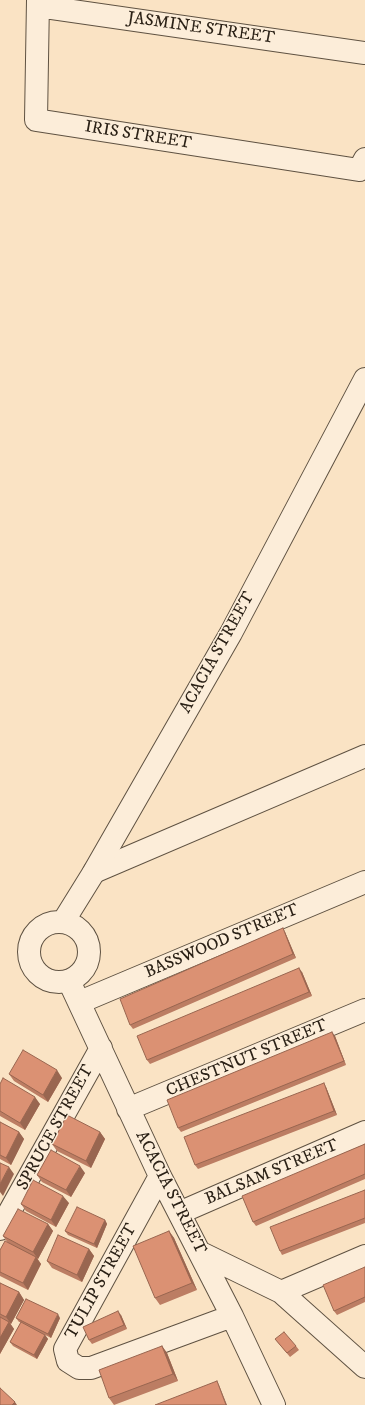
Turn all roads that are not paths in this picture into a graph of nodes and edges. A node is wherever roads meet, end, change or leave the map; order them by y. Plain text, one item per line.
1 (38, 3) edge
2 (365, 53) edge
3 (362, 165) edge
4 (365, 379) edge
5 (365, 756) edge
6 (94, 872) junction
7 (365, 882) edge
8 (63, 922) junction
9 (69, 981) junction
10 (80, 1002) junction
11 (365, 1010) edge
12 (101, 1048) junction
13 (128, 1109) junction
14 (365, 1132) edge
15 (160, 1176) junction
16 (179, 1213) junction
17 (0, 1228) edge
18 (201, 1253) junction
19 (365, 1256) edge
20 (281, 1292) junction
21 (232, 1316) junction
22 (365, 1367) edge
23 (274, 1405) edge

1 - 2 street, JASMINE STREET
1 - 3 street, IRIS STREET
4 - 6 street, ACACIA STREET
5 - 6 street
6 - 8 street, ACACIA STREET
7 - 10 street, BASSWOOD STREET
8 - 9 street
8 - 9 street
9 - 10 street, ACACIA STREET
10 - 12 street, ACACIA STREET
11 - 13 street, CHESTNUT STREET
12 - 13 street, ACACIA STREET
12 - 17 street, SPRUCE STREET
13 - 15 street, ACACIA STREET
14 - 16 street, BALSAM STREET
15 - 16 street, ACACIA STREET
15 - 21 street, TULIP STREET
16 - 18 street, ACACIA STREET
18 - 20 street
18 - 21 street, ACACIA STREET
19 - 20 street
20 - 22 street
21 - 23 street, ACACIA STREET

